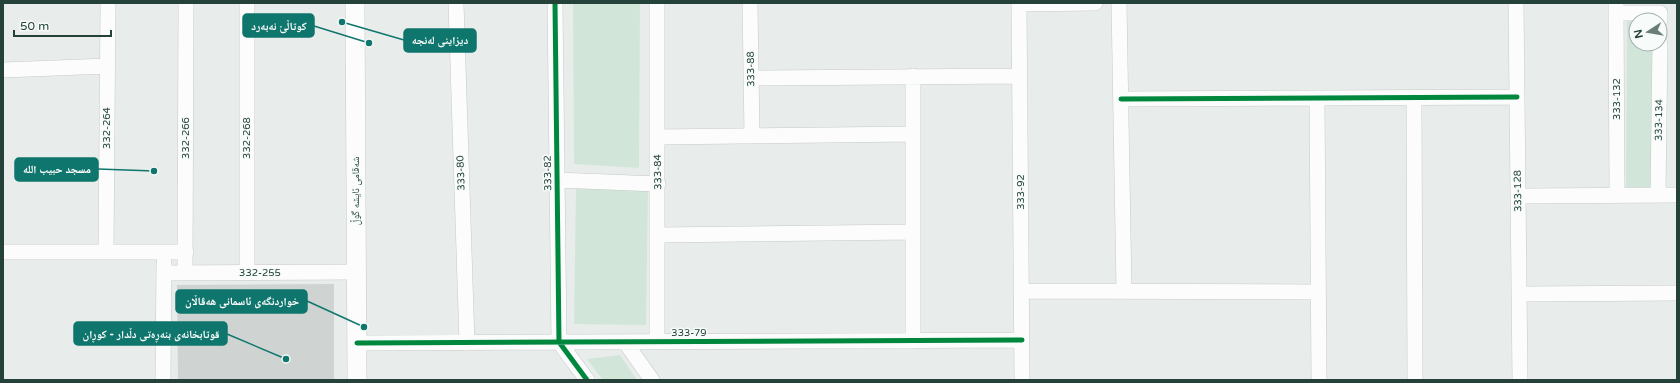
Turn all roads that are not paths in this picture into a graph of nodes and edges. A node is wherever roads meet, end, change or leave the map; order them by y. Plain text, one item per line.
1 (108, 3) edge
2 (186, 3) edge
3 (247, 3) edge
4 (355, 3) edge
5 (456, 3) edge
6 (555, 3) edge
7 (657, 3) edge
8 (750, 3) edge
9 (1019, 3) edge
10 (1095, 3) edge
11 (1120, 3) edge
12 (1516, 3) edge
13 (1616, 8) edge
14 (1645, 12) edge
15 (1660, 52) edge
16 (108, 66) junction
17 (3, 70) edge
18 (913, 76) junction
19 (1020, 76) junction
20 (751, 78) junction
21 (1517, 97) junction
22 (1316, 98) junction
23 (1414, 98) junction
24 (1121, 99) junction
25 (913, 134) junction
26 (657, 136) junction
27 (752, 136) junction
28 (557, 180) junction
29 (658, 184) junction
30 (1658, 195) junction
31 (1677, 195) edge
32 (1518, 196) junction
33 (1617, 196) junction
34 (913, 232) junction
35 (658, 235) junction
36 (3, 252) edge
37 (106, 252) junction
38 (164, 252) junction
39 (186, 252) junction
40 (357, 272) junction
41 (164, 273) junction
42 (186, 273) junction
43 (247, 273) junction
44 (1022, 291) junction
45 (1124, 291) junction
46 (1318, 292) junction
47 (1677, 292) edge
48 (1519, 294) junction
49 (1022, 340) junction
50 (913, 341) junction
51 (559, 342) junction
52 (625, 342) junction
53 (657, 342) junction
54 (357, 343) junction
55 (466, 343) junction
56 (163, 380) edge
57 (357, 380) edge
58 (587, 380) edge
59 (652, 380) edge
60 (1022, 380) edge
61 (1319, 380) edge
62 (1415, 380) edge
63 (1520, 380) edge

1 - 16 street, 332-264
2 - 39 street, 332-266
3 - 43 street, 332-268
4 - 40 street, شەقامی ئایشە گوڵ
5 - 55 street, 333-80
6 - 28 street, 333-82
7 - 26 street, 333-84
8 - 20 street, 333-88
9 - 10 street
9 - 19 street, 333-92
11 - 24 street
12 - 21 street, 333-128
13 - 14 street
13 - 33 street, 333-132
15 - 30 street, 333-134
16 - 17 street
16 - 37 street, 332-264
18 - 19 street
18 - 20 street
18 - 25 street
19 - 44 street, 333-92
20 - 27 street, 333-88
21 - 23 street
21 - 32 street, 333-128
22 - 23 street
22 - 24 street
22 - 46 street
23 - 62 street
24 - 45 street
25 - 27 street
25 - 34 street
26 - 27 street
26 - 29 street, 333-84
28 - 29 street
28 - 51 street, 333-82
29 - 35 street, 333-84
30 - 31 street
30 - 33 street
32 - 33 street
32 - 48 street, 333-128
34 - 35 street
34 - 50 street
35 - 53 street, 333-84
36 - 37 street
37 - 38 street
38 - 39 street
38 - 41 street
39 - 42 street, 332-266
40 - 43 street, 332-255
40 - 54 street, شەقامی ئایشە گوڵ
41 - 42 street, 332-255
41 - 56 street
42 - 43 street, 332-255
44 - 45 street
44 - 49 street, 333-92
45 - 46 street
46 - 61 street
47 - 48 street
48 - 63 street, 333-128
49 - 50 street, 333-79
49 - 60 street, 333-92
50 - 53 street, 333-79
51 - 52 street, 333-79
51 - 55 street, 333-79
51 - 58 street
52 - 53 street, 333-79
52 - 59 street
54 - 55 street, 333-79
54 - 57 street, شەقامی ئایشە گوڵ

